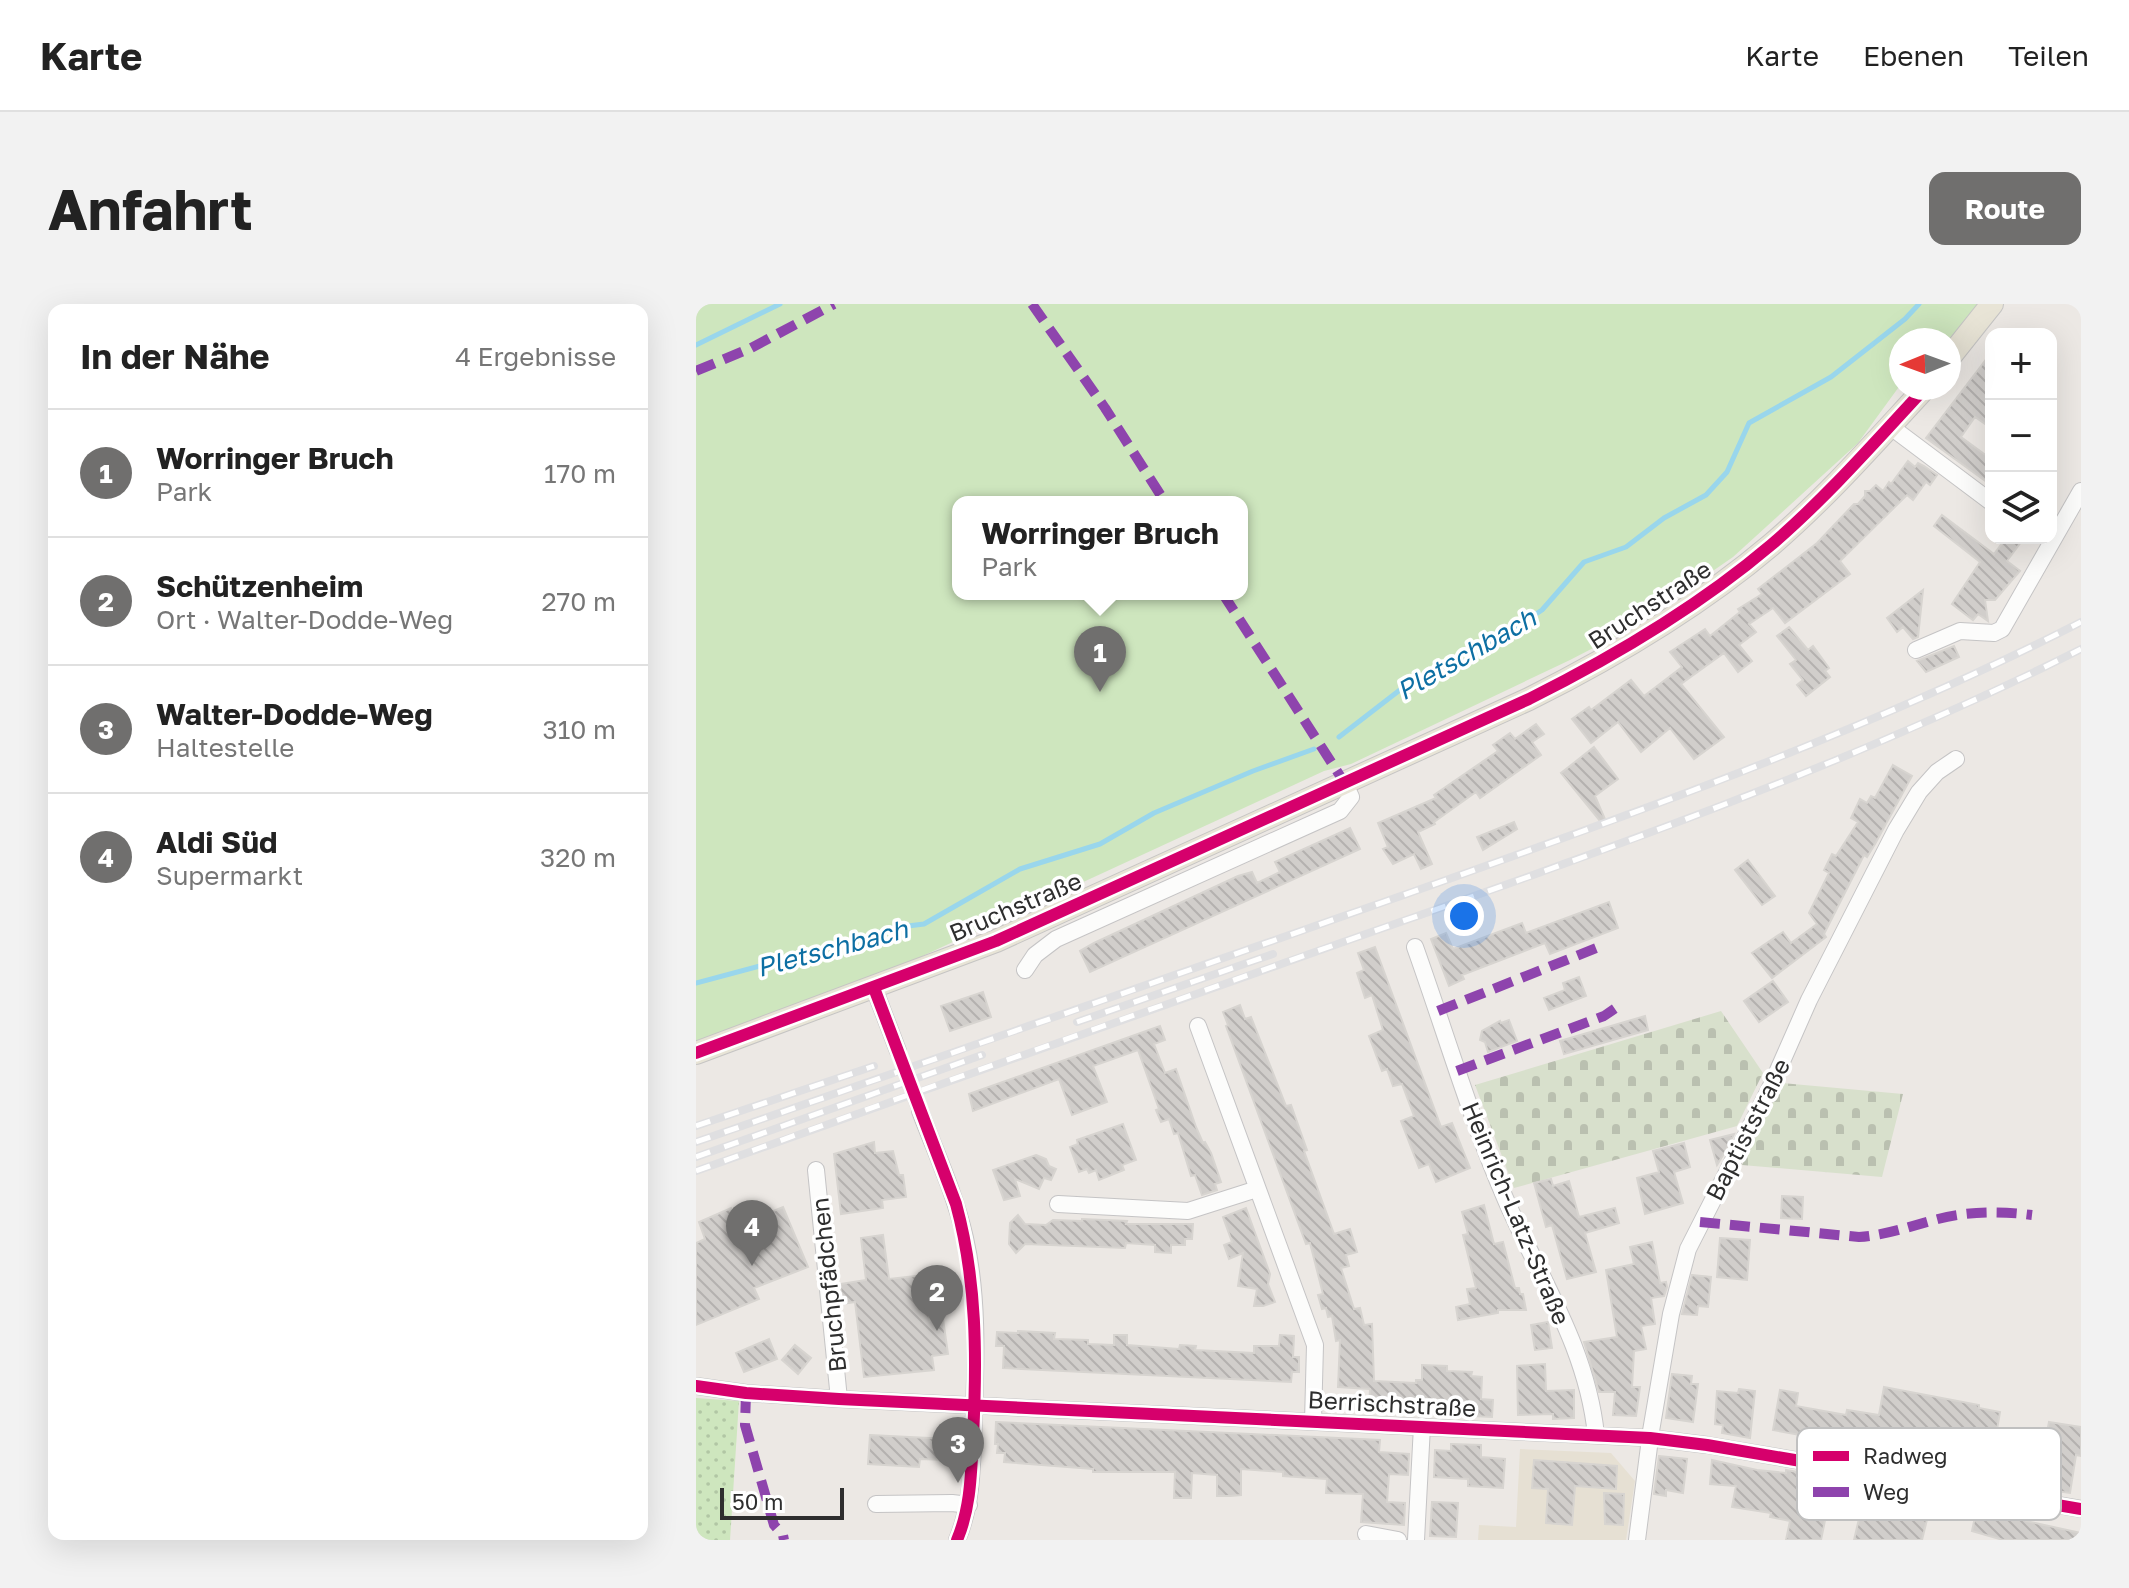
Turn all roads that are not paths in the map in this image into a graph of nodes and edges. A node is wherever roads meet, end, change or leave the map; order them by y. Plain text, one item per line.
1 (1992, 304) edge
2 (1961, 343) edge
3 (1915, 400) edge
4 (1891, 427) junction
5 (2081, 491) edge
6 (1985, 498) edge
7 (2057, 525) edge
8 (2044, 544) edge
9 (1916, 650) dead end
10 (1956, 759) dead end
11 (1344, 782) junction
12 (1415, 947) dead end
13 (1025, 970) dead end
14 (874, 988) junction
15 (1198, 1026) dead end
16 (898, 1051) tunnel mouth
17 (696, 1053) edge
18 (920, 1111) tunnel mouth
19 (816, 1170) dead end
20 (1257, 1189) junction
21 (1058, 1204) dead end
22 (696, 1386) edge
23 (839, 1399) junction
24 (974, 1405) junction
25 (1313, 1421) junction
26 (1422, 1426) junction
27 (1596, 1435) junction
28 (1650, 1438) junction
29 (1797, 1460) edge
30 (876, 1504) dead end
31 (969, 1505) junction
32 (2061, 1506) edge
33 (2081, 1509) edge
34 (1366, 1534) dead end
35 (957, 1540) edge
36 (1398, 1540) edge
37 (1416, 1540) edge
38 (1637, 1540) edge

1 - 2 main road
3 - 4 main road, Bruchstraße
4 - 6 street
4 - 11 main road, Bruchstraße
5 - 7 street
8 - 9 street
10 - 28 street, Baptiststraße
11 - 13 street, Bruchstraße
11 - 14 main road, Bruchstraße
12 - 27 street, Heinrich-Latz-Straße
14 - 16 street
14 - 17 main road, Bruchstraße
15 - 20 street
18 - 24 street
19 - 23 street, Bruchpfädchen
20 - 21 street
20 - 25 street
22 - 23 street, Berrischstraße
23 - 24 street, Berrischstraße
24 - 25 street, Berrischstraße
24 - 31 street
25 - 26 street, Berrischstraße
26 - 27 street, Berrischstraße
26 - 37 street, Berrischstraße
27 - 28 street, Berrischstraße
28 - 29 street, Berrischstraße
28 - 38 street, Baptiststraße
30 - 31 street
31 - 35 street
32 - 33 street, Berrischstraße
34 - 36 street

